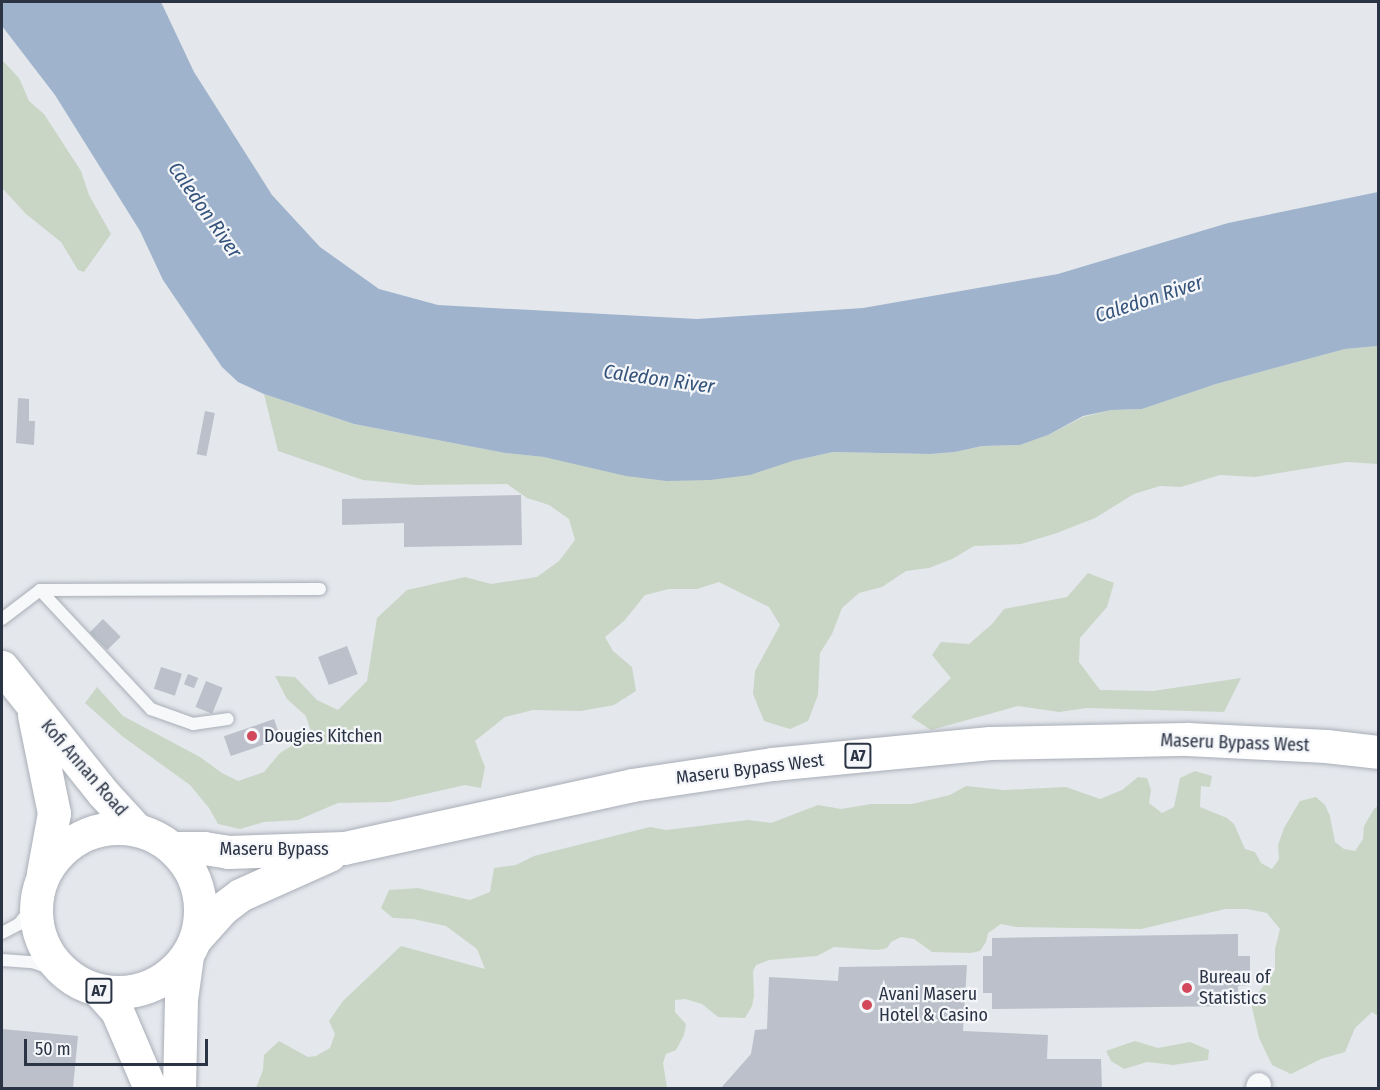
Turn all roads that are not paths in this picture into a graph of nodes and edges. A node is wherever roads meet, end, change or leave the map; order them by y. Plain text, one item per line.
1 (320, 589) dead end
2 (40, 590) junction
3 (2, 619) edge
4 (2, 667) edge
5 (32, 707) junction
6 (228, 719) dead end
7 (1378, 752) edge
8 (137, 830) junction
9 (172, 848) junction
10 (344, 848) junction
11 (38, 893) junction
12 (2, 933) edge
13 (191, 947) junction
14 (2, 960) edge
15 (64, 973) junction
16 (99, 991) junction
17 (150, 1089) edge
18 (179, 1089) edge

1 - 2 lane
2 - 3 lane
2 - 6 lane
4 - 5 main road, Kofi Annan Road / A7
5 - 8 main road, Kofi Annan Road / A7
5 - 11 main road, Kofi Annan Road / A7
7 - 10 main road, Maseru Bypass West / A7
8 - 9 main road, A7
8 - 11 main road, A7
9 - 10 main road, Maseru Bypass / A7
9 - 13 main road, A7
10 - 13 main road, Maseru Bypass / A7
11 - 12 lane
11 - 15 main road, A7
13 - 16 main road, A7
13 - 18 main road
14 - 15 lane
15 - 16 main road, A7
16 - 17 main road

